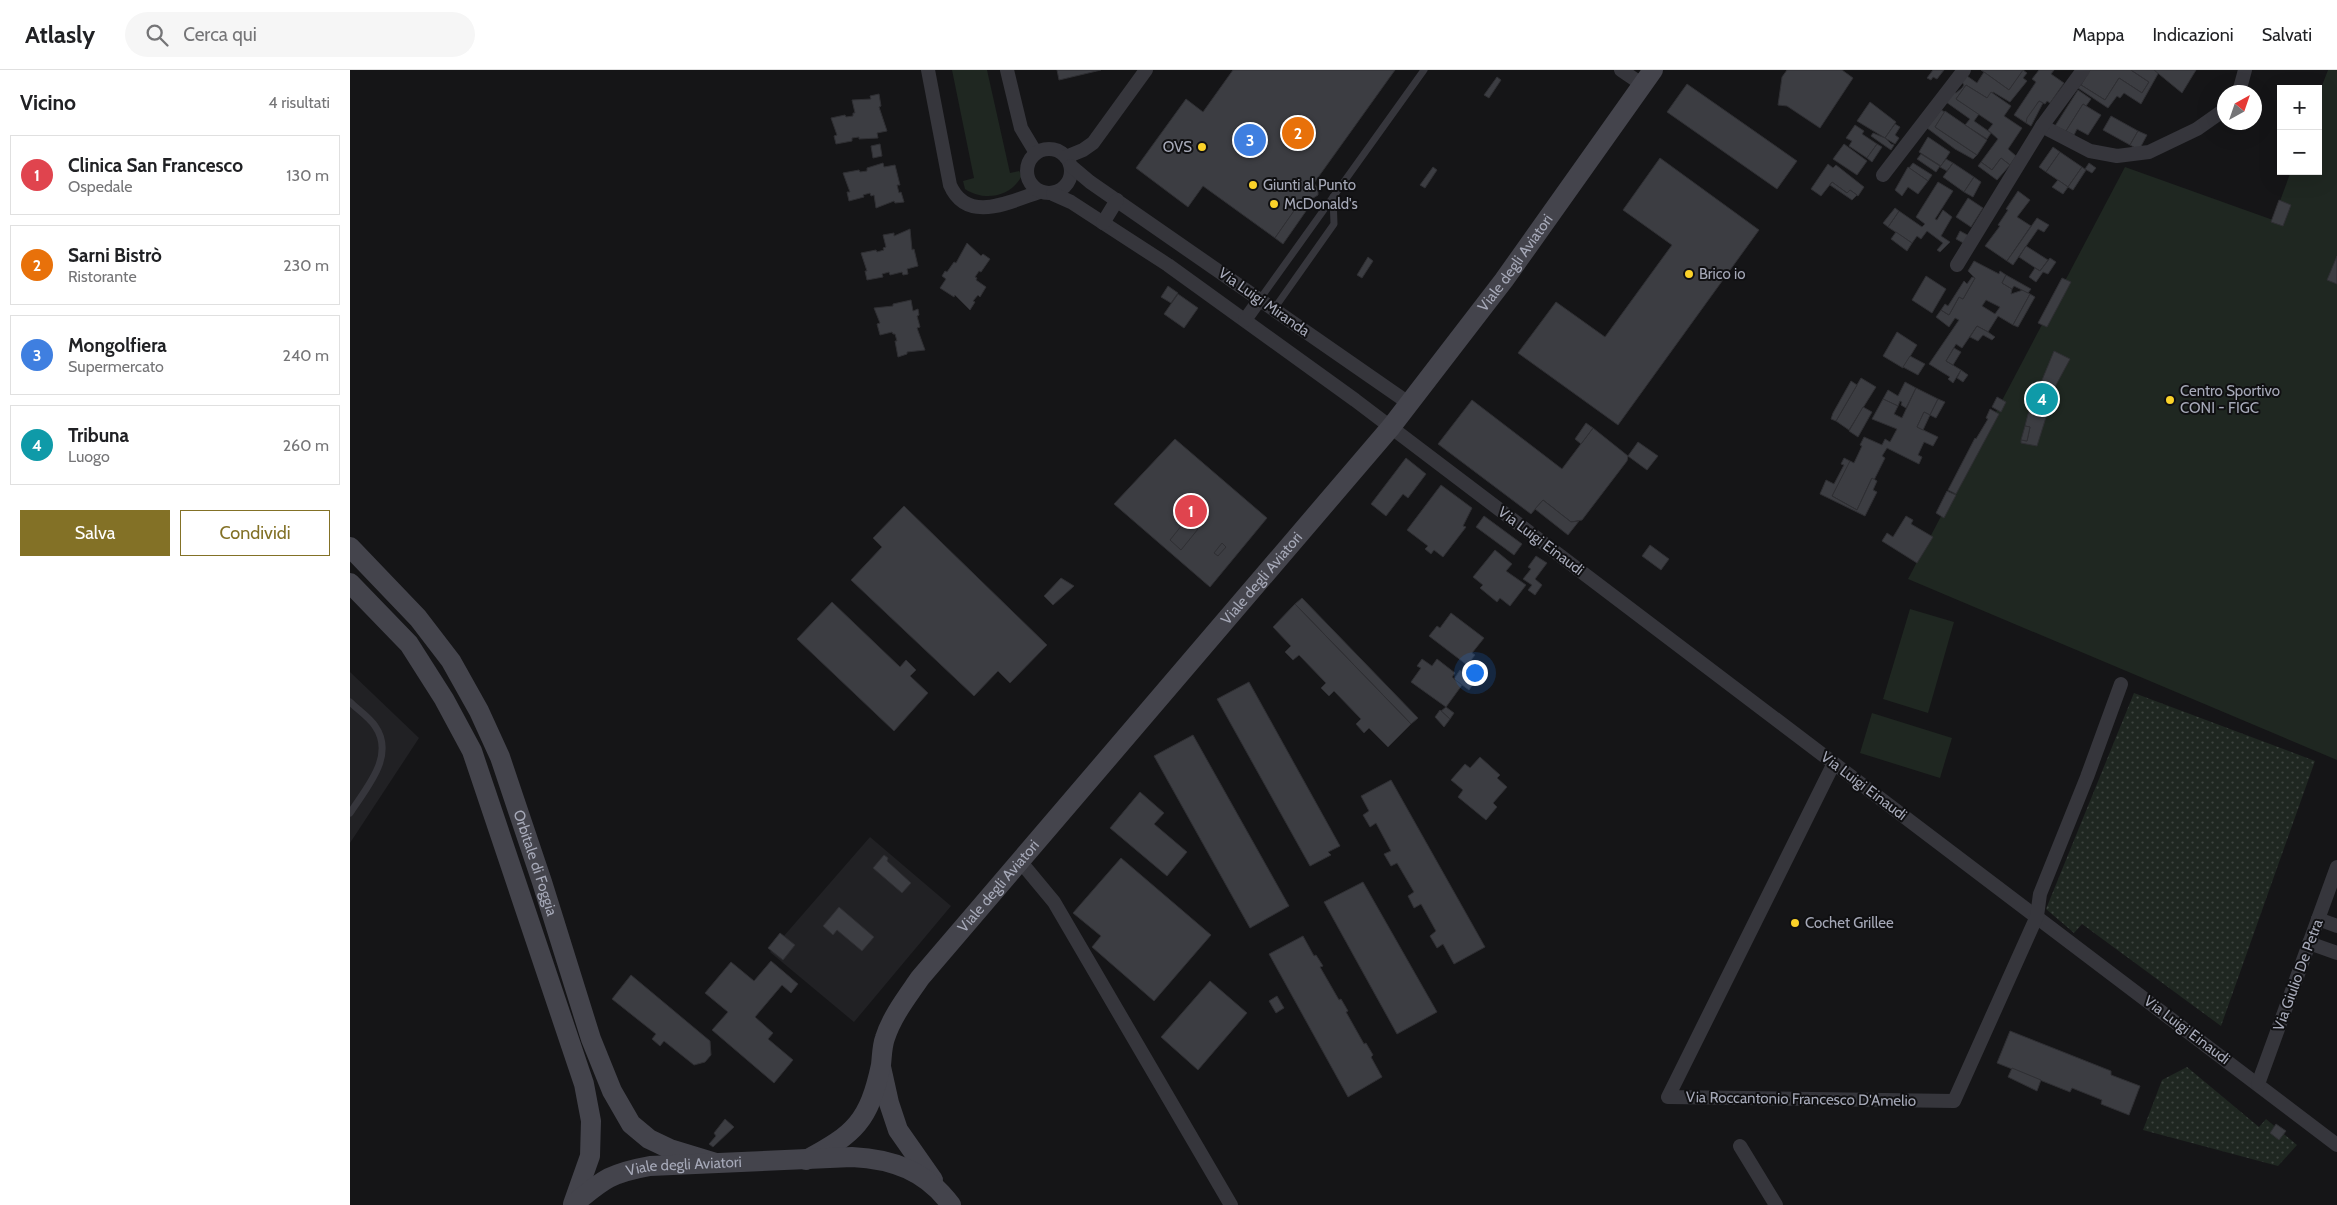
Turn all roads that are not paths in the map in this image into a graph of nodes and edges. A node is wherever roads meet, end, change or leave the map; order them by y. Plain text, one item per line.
1 (928, 70) edge
2 (1008, 70) edge
3 (1146, 70) edge
4 (1424, 70) edge
5 (1621, 70) edge
6 (1964, 70) edge
7 (2083, 70) edge
8 (2245, 70) edge
9 (1648, 78) edge
10 (2241, 85) edge
11 (2217, 115) edge
12 (2042, 126) junction
13 (1036, 153) junction
14 (1068, 161) junction
15 (1883, 175) dead end
16 (1046, 193) junction
17 (1333, 197) junction
18 (1117, 200) junction
19 (1103, 223) junction
20 (1957, 265) dead end
21 (1260, 299) junction
22 (1274, 309) junction
23 (1246, 320) junction
24 (1410, 404) junction
25 (1392, 427) junction
26 (350, 547) edge
27 (350, 583) edge
28 (2121, 684) dead end
29 (350, 702) edge
30 (1834, 763) junction
31 (350, 813) edge
32 (1020, 861) junction
33 (2337, 867) edge
34 (2037, 916) junction
35 (2318, 919) junction
36 (2337, 926) edge
37 (2309, 943) junction
38 (2337, 953) edge
39 (880, 1066) junction
40 (2258, 1084) junction
41 (2337, 1145) edge
42 (1740, 1146) dead end
43 (806, 1160) junction
44 (716, 1163) junction
45 (946, 1198) edge
46 (573, 1204) edge
47 (1231, 1205) edge
48 (1776, 1205) edge

1 - 16 street
2 - 13 street
3 - 14 street
4 - 17 lane
5 - 9 street, Viale degli Aviatori
6 - 15 street
7 - 12 street
8 - 10 street
9 - 24 main road, Viale degli Aviatori
11 - 12 street
12 - 20 street
13 - 14 street
13 - 16 street
14 - 16 street
14 - 18 street, Via Luigi Miranda
16 - 19 street, Via Luigi Miranda
17 - 21 lane
17 - 22 lane
18 - 19 street
18 - 21 street, Via Luigi Miranda
19 - 23 street, Via Luigi Miranda
21 - 22 street, Via Luigi Miranda
21 - 23 street
22 - 24 street, Via Luigi Miranda
23 - 25 street, Via Luigi Miranda
24 - 25 main road, Viale degli Aviatori
25 - 30 street, Via Luigi Einaudi
25 - 32 main road, Viale degli Aviatori
26 - 44 main road, Orbitale di Foggia
27 - 46 main road, Orbitale di Foggia
28 - 34 street
29 - 31 lane
30 - 34 street, Via Luigi Einaudi
30 - 34 street, Via Roccantonio Francesco D'Amelio
32 - 39 main road, Viale degli Aviatori
32 - 47 street
33 - 35 street, Via Giulio De Petra
34 - 40 street, Via Luigi Einaudi
35 - 36 street
35 - 37 street, Via Giulio De Petra
37 - 38 street
37 - 40 street, Via Giulio De Petra
39 - 43 main road, Viale degli Aviatori
39 - 45 main road, Viale degli Aviatori
40 - 41 street, Via Luigi Einaudi
42 - 48 street
43 - 44 main road, Viale degli Aviatori
43 - 45 main road, Viale degli Aviatori
44 - 46 main road, Viale degli Aviatori

